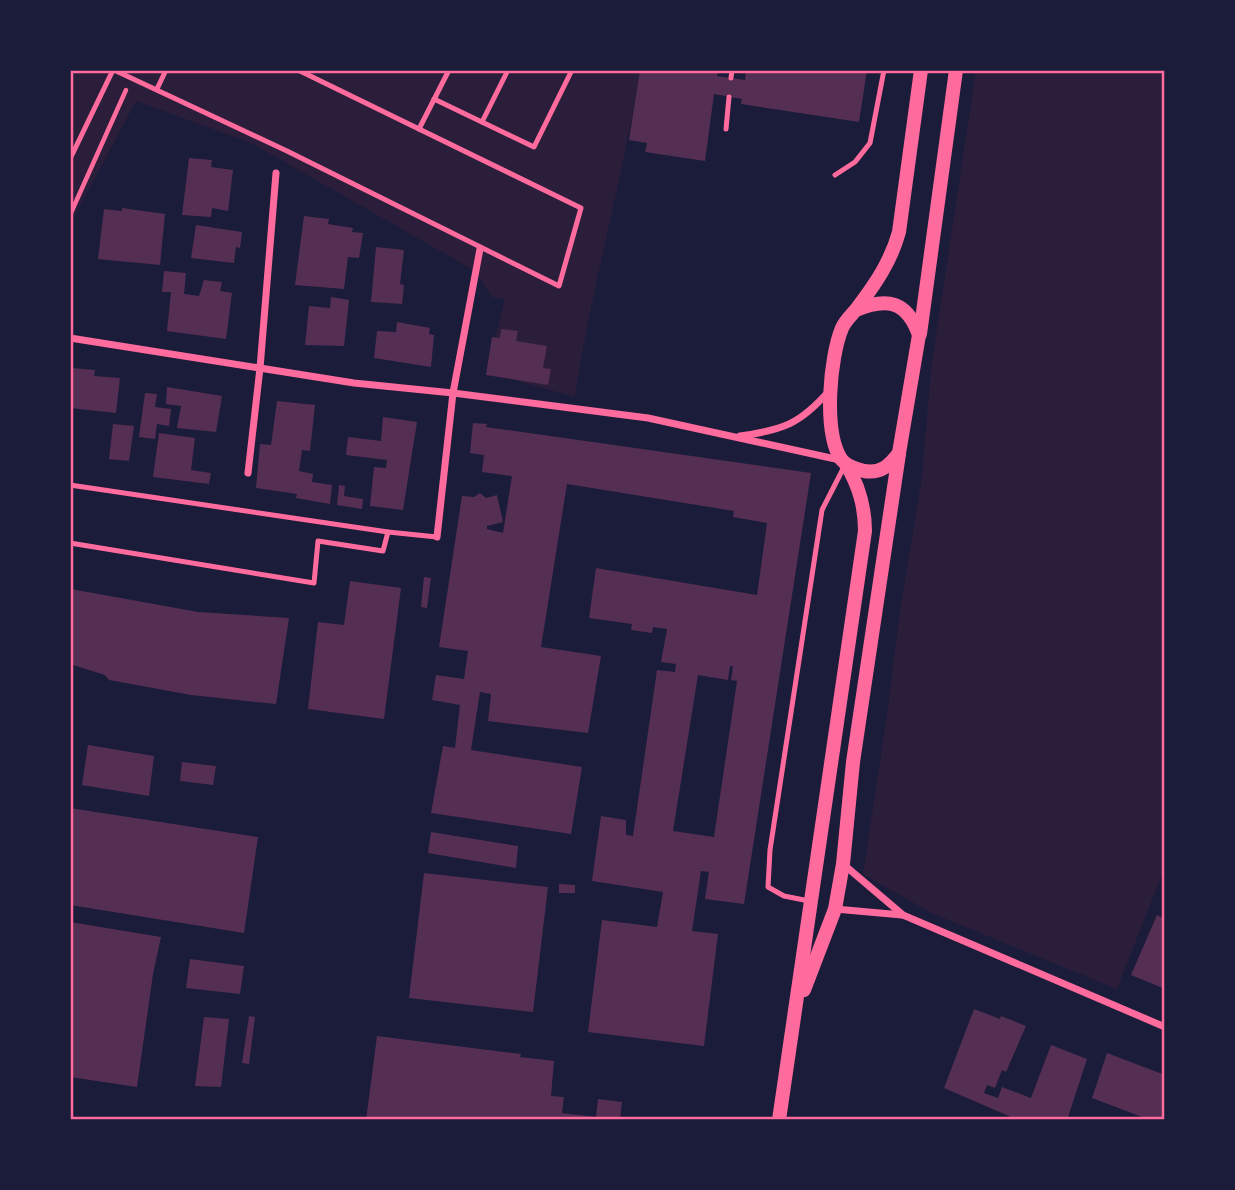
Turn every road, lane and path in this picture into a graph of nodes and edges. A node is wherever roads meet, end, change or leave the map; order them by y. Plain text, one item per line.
1 (113, 70) edge
2 (166, 70) edge
3 (298, 70) edge
4 (449, 70) edge
5 (508, 70) edge
6 (572, 70) edge
7 (732, 70) edge
8 (884, 70) edge
9 (921, 70) edge
10 (956, 70) edge
11 (731, 78) dead end
12 (130, 82) dead end
13 (157, 89) junction
14 (729, 97) dead end
15 (434, 99) junction
16 (482, 122) junction
17 (419, 129) junction
18 (726, 129) dead end
19 (70, 159) edge
20 (276, 173) dead end
21 (835, 175) dead end
22 (70, 215) edge
23 (480, 249) junction
24 (856, 310) junction
25 (919, 335) junction
26 (70, 338) edge
27 (260, 368) junction
28 (830, 391) junction
29 (453, 393) junction
30 (732, 437) junction
31 (899, 453) junction
32 (844, 462) junction
33 (248, 473) dead end
34 (70, 485) edge
35 (388, 532) junction
36 (437, 537) joint
37 (70, 543) edge
38 (843, 864) junction
39 (809, 901) junction
40 (835, 909) junction
41 (903, 915) junction
42 (797, 1011) junction
43 (1165, 1027) edge
44 (779, 1120) edge

1 - 13 lane
1 - 19 lane
2 - 13 lane
3 - 17 lane
4 - 15 lane
5 - 16 lane
6 - 16 lane
7 - 11 lane
8 - 21 lane
9 - 24 main road
10 - 25 main road
12 - 22 path
13 - 23 lane
14 - 18 lane
15 - 16 lane
15 - 17 lane
17 - 23 lane
20 - 27 street
23 - 29 street
24 - 25 main road
24 - 28 main road
25 - 31 main road
26 - 27 street
27 - 29 street
27 - 33 street
28 - 30 street
28 - 32 main road
29 - 30 street
29 - 36 street
30 - 32 street
31 - 32 main road
31 - 38 main road
32 - 39 main road
32 - 39 lane
34 - 35 lane
35 - 36 lane
35 - 37 lane
38 - 40 main road
38 - 41 street
39 - 42 main road
40 - 41 street
40 - 42 main road
41 - 43 street
42 - 44 main road

